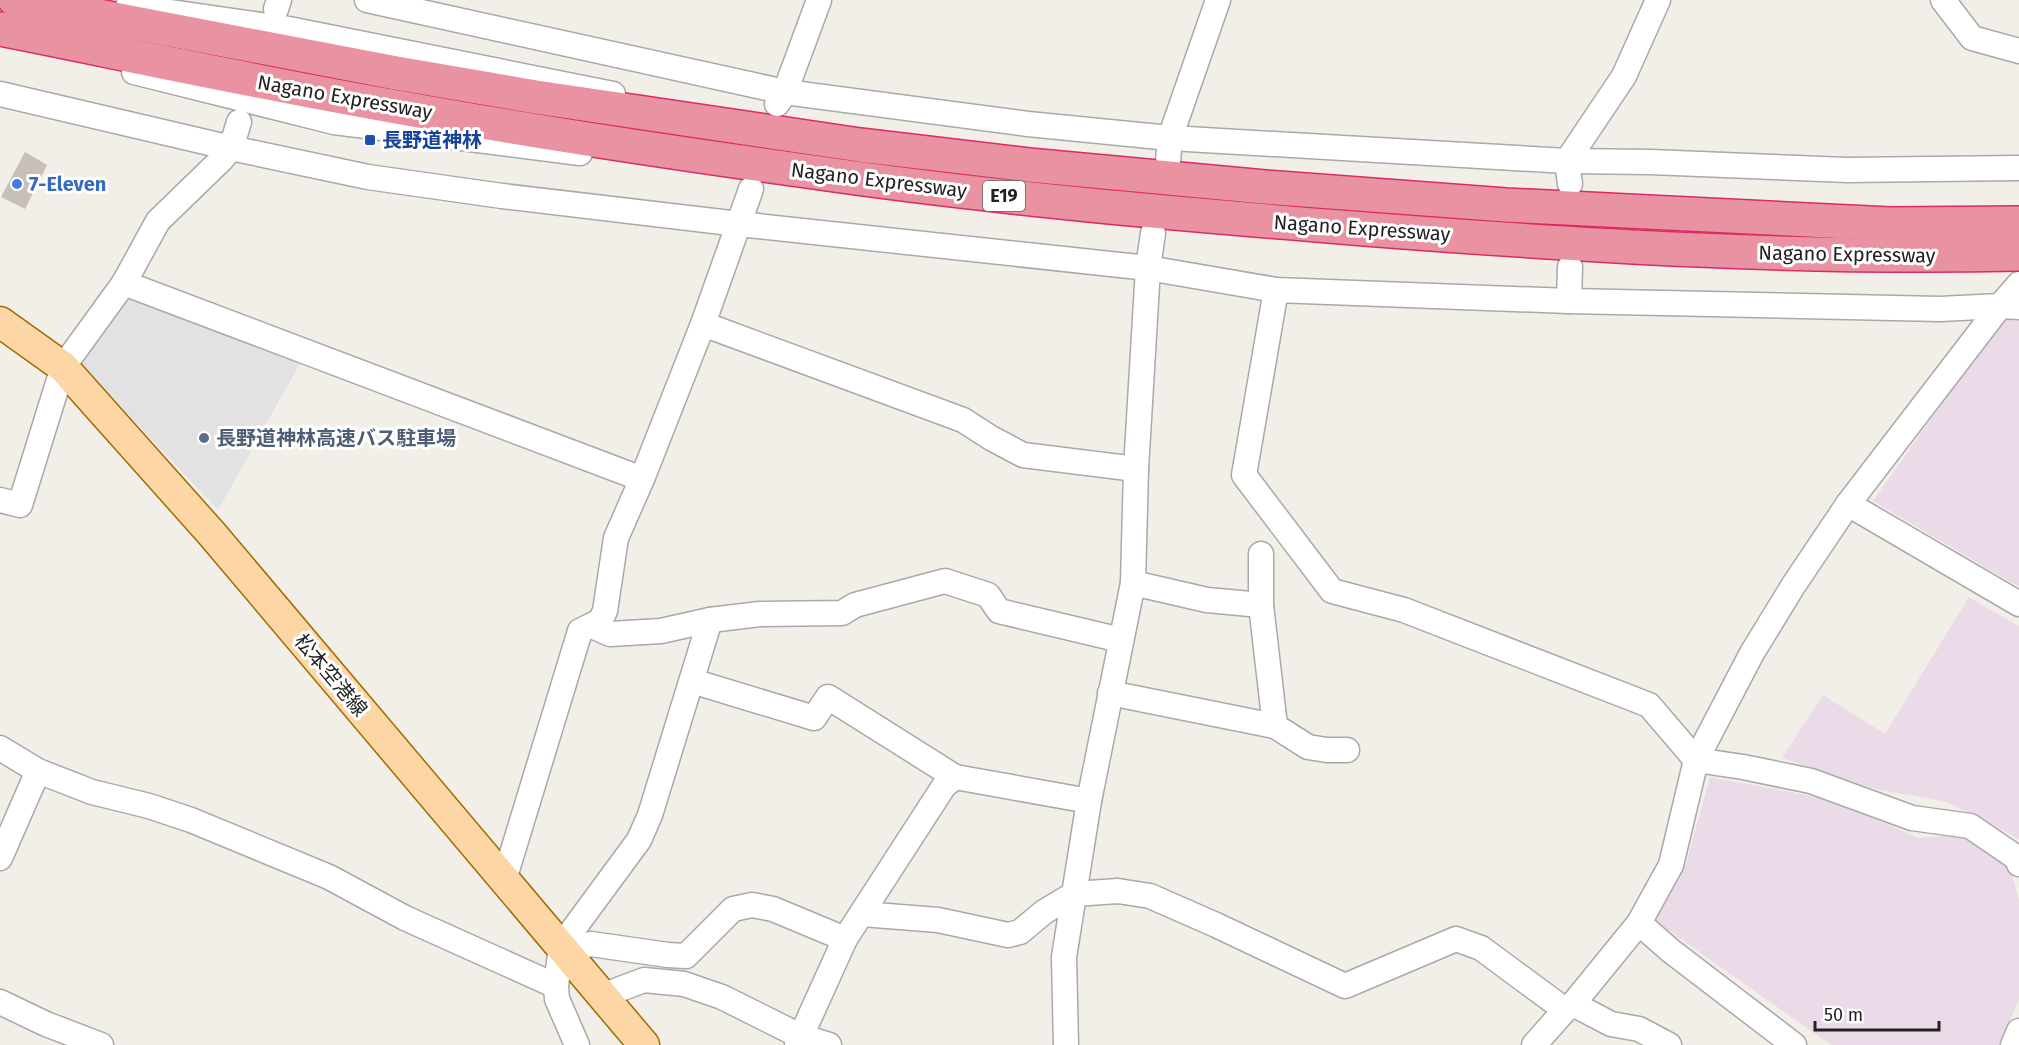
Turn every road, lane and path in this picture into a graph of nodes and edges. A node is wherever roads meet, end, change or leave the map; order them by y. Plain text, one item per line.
1 (81, 0) edge
2 (367, 0) edge
3 (819, 0) edge
4 (1218, 0) edge
5 (1658, 0) edge
6 (1943, 0) edge
7 (25, 1) edge
8 (0, 28) edge
9 (0, 39) edge
10 (2019, 51) edge
11 (0, 94) edge
12 (781, 98) junction
13 (239, 122) dead end
14 (1170, 138) junction
15 (860, 145) junction
16 (231, 148) junction
17 (1168, 162) dead end
18 (2019, 168) edge
19 (809, 172) junction
20 (1569, 173) junction
21 (751, 189) dead end
22 (2019, 223) edge
23 (739, 224) junction
24 (1153, 233) dead end
25 (2019, 254) edge
26 (1570, 267) dead end
27 (1148, 268) junction
28 (124, 283) junction
29 (2019, 284) edge
30 (1276, 290) junction
31 (1569, 301) junction
32 (2009, 306) edge
33 (0, 322) edge
34 (703, 324) junction
35 (63, 368) junction
36 (1136, 469) junction
37 (642, 479) junction
38 (0, 500) edge
39 (1848, 504) junction
40 (1261, 554) dead end
41 (1133, 583) junction
42 (2019, 604) edge
43 (1261, 605) junction
44 (710, 620) junction
45 (592, 626) junction
46 (1121, 640) junction
47 (692, 681) junction
48 (1110, 693) junction
49 (1275, 726) junction
50 (0, 748) edge
51 (1347, 750) dead end
52 (1696, 760) junction
53 (38, 771) junction
54 (955, 777) junction
55 (1089, 801) junction
56 (0, 858) edge
57 (2019, 864) edge
58 (504, 880) junction
59 (1074, 894) junction
60 (862, 914) junction
61 (1639, 923) junction
62 (845, 939) junction
63 (563, 948) junction
64 (556, 986) junction
65 (602, 996) junction
66 (0, 1002) edge
67 (1569, 1007) junction
68 (2019, 1031) edge
69 (799, 1040) edge
70 (101, 1045) edge
71 (577, 1045) edge
72 (644, 1045) edge
73 (829, 1045) edge
74 (1066, 1045) edge
75 (1534, 1045) edge
76 (1669, 1045) edge
77 (1794, 1045) edge
78 (2013, 1045) edge

1 - 15 street
2 - 12 street
3 - 12 street
4 - 14 street
5 - 20 street
6 - 10 street
7 - 15 highway, Nagano Expressway / E19
8 - 19 highway, Nagano Expressway / E19
9 - 19 street
11 - 16 street
12 - 14 street
13 - 16 street
14 - 17 street
14 - 20 street
15 - 22 highway, Nagano Expressway / E19
16 - 23 street
16 - 28 street
18 - 20 street
19 - 25 highway, Nagano Expressway / E19
21 - 23 street
23 - 27 street
23 - 34 street
24 - 27 street
26 - 31 street
27 - 30 street
27 - 36 street
28 - 35 street
28 - 37 street
29 - 32 street
30 - 31 street
30 - 52 street
31 - 32 street
32 - 39 street
33 - 35 main road, 松本空港線
34 - 36 street
34 - 37 street
35 - 38 street
35 - 58 main road, 松本空港線
36 - 41 street
37 - 45 street
39 - 42 street
39 - 52 street
40 - 43 street
41 - 43 street
41 - 46 street
43 - 49 street
44 - 45 street
44 - 46 street
44 - 47 street
45 - 58 street
46 - 48 street
47 - 54 street
47 - 63 street
48 - 49 street
48 - 55 street
49 - 51 street
50 - 53 street
52 - 57 street
52 - 61 street
53 - 56 street
53 - 64 street
54 - 55 street
54 - 60 street
55 - 59 street
58 - 63 main road, 松本空港線
59 - 60 street
59 - 67 street
59 - 74 street
60 - 62 street
61 - 67 street
61 - 77 street
62 - 63 street
62 - 69 street
63 - 64 street
63 - 65 main road, 松本空港線
64 - 71 street
65 - 69 street
65 - 72 main road, 松本空港線
66 - 70 street
67 - 75 street
67 - 76 street
68 - 78 street
69 - 73 street

